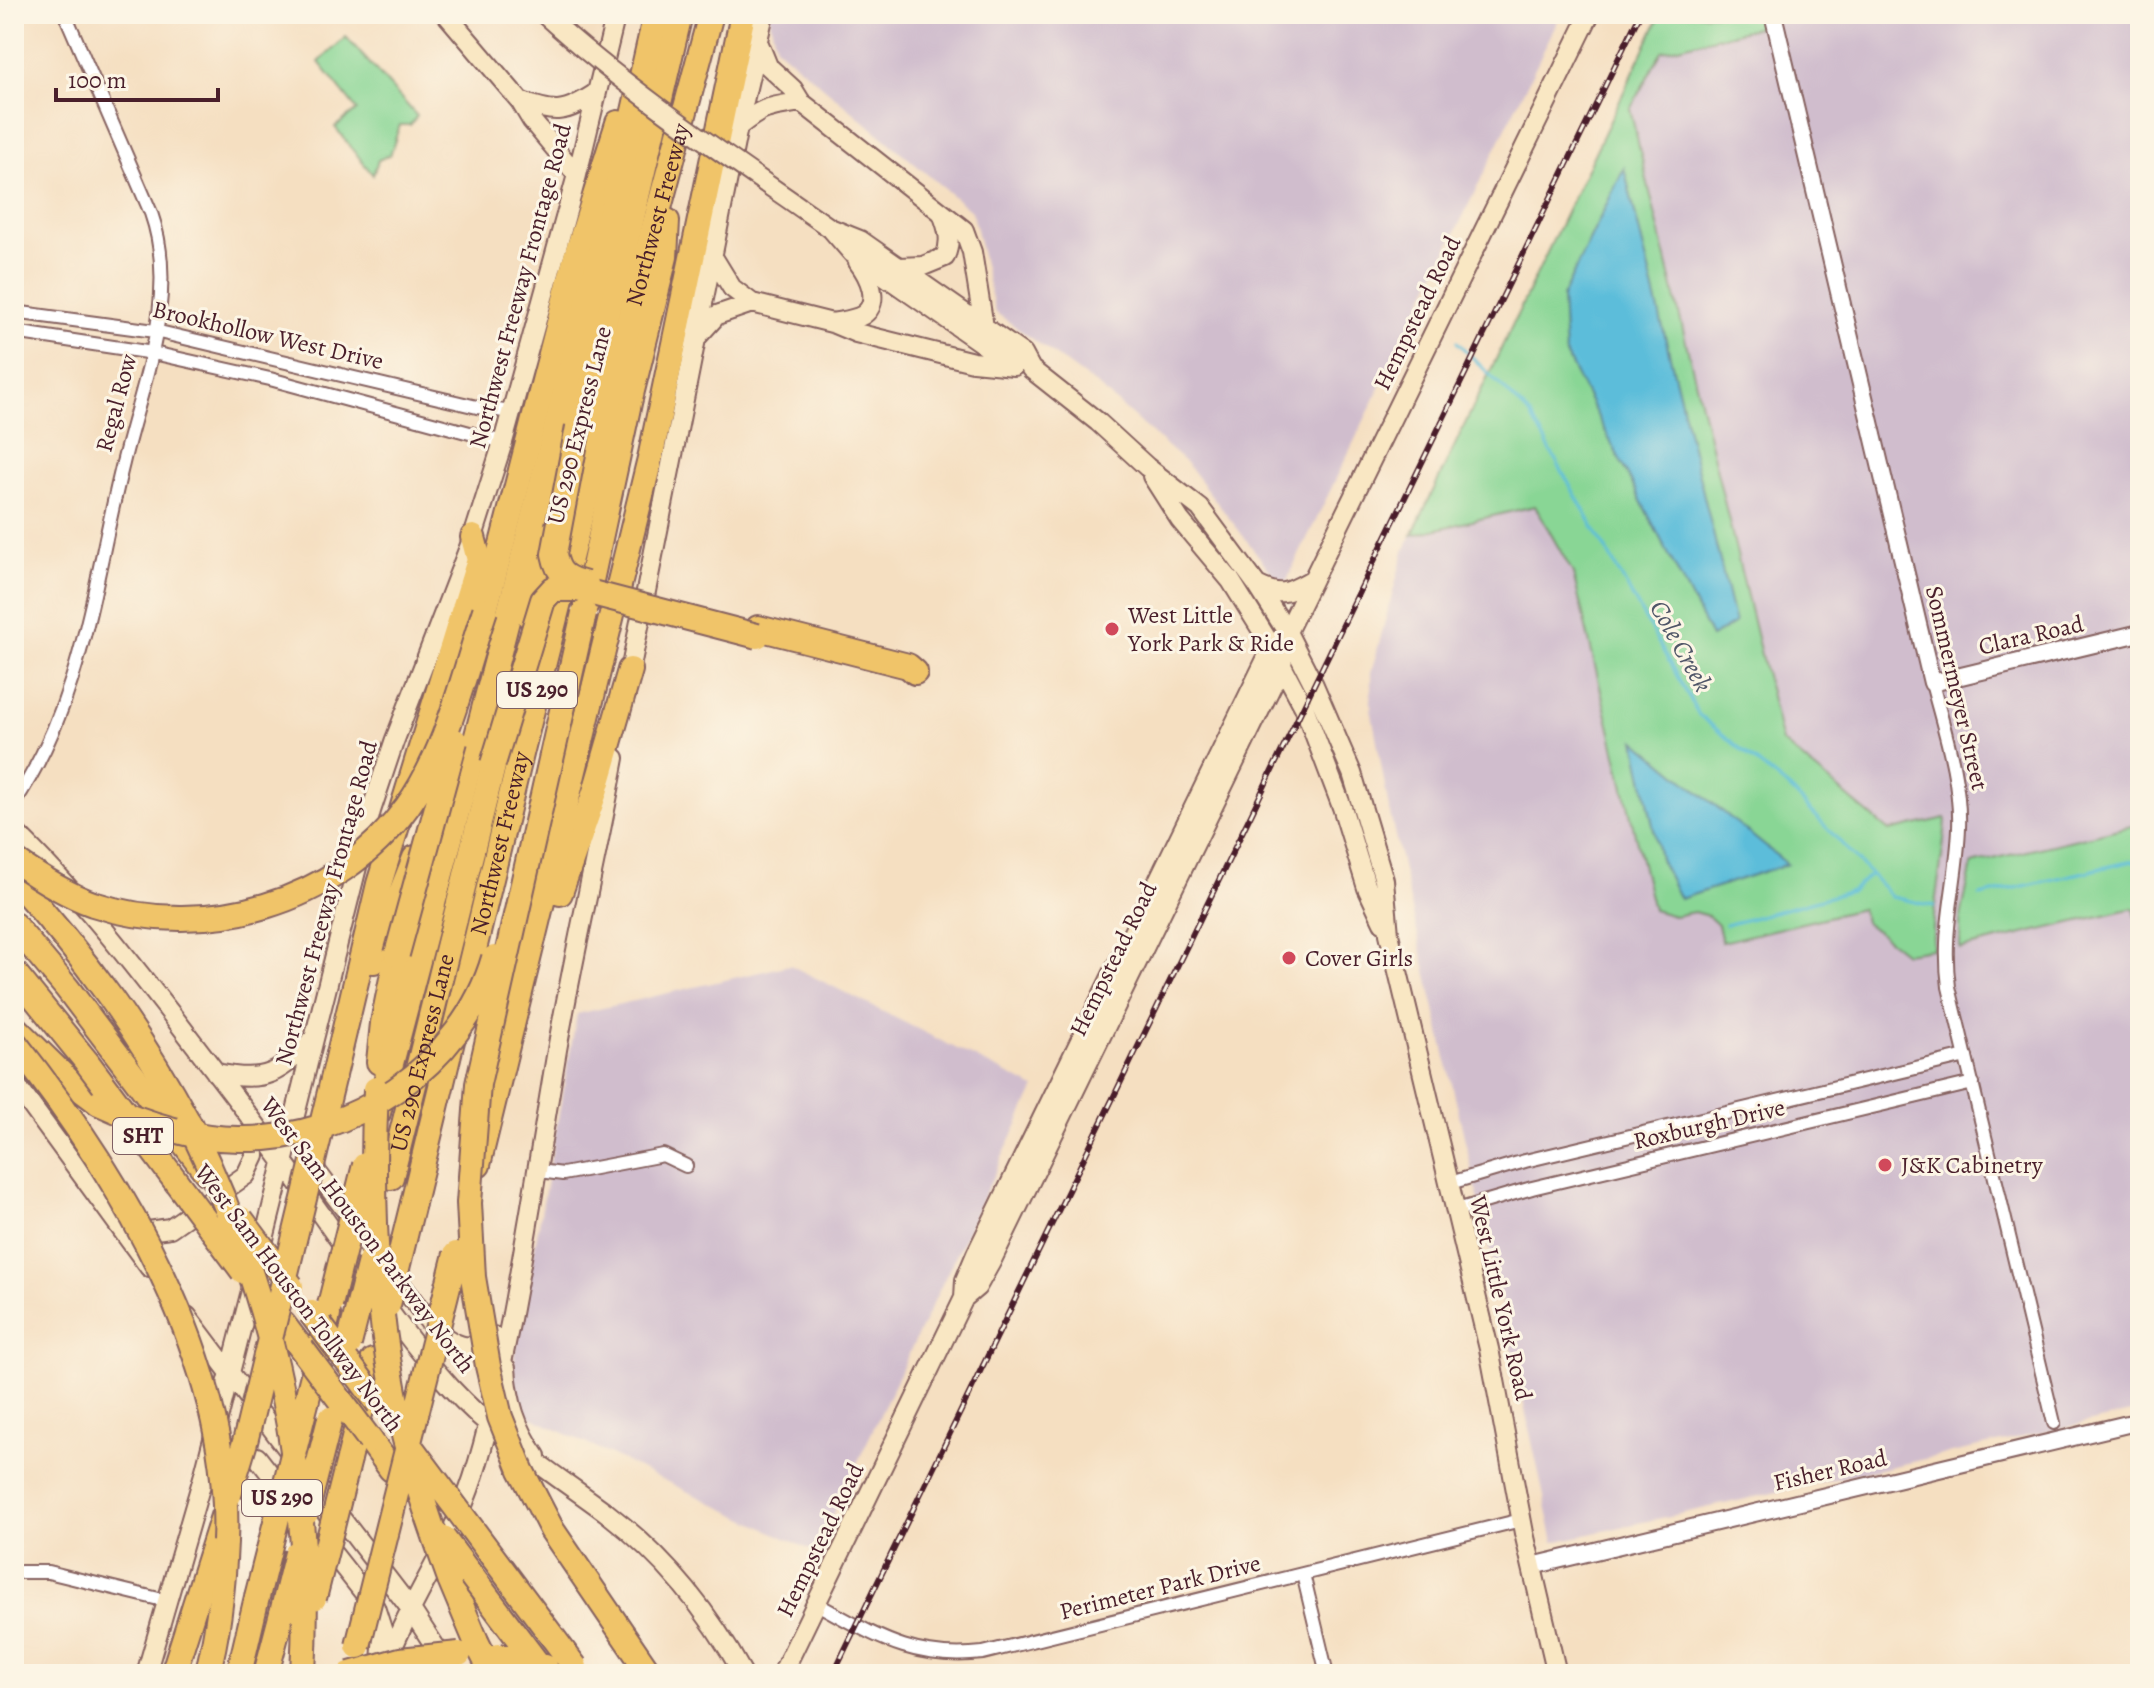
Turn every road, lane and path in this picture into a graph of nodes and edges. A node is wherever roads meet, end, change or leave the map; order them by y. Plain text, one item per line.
1 (65, 14) edge
2 (446, 14) edge
3 (544, 14) edge
4 (616, 14) edge
5 (656, 14) edge
6 (680, 14) edge
7 (711, 14) edge
8 (743, 14) edge
9 (764, 14) edge
10 (1590, 14) edge
11 (1773, 14) edge
12 (757, 39) junction
13 (644, 58) junction
14 (596, 93) junction
15 (520, 101) junction
16 (801, 102) junction
17 (738, 127) junction
18 (577, 175) junction
19 (668, 179) junction
20 (942, 213) junction
21 (830, 228) junction
22 (852, 253) junction
23 (713, 257) junction
24 (899, 267) junction
25 (752, 303) junction
26 (14, 312) edge
27 (34, 314) junction
28 (832, 323) junction
29 (984, 327) junction
30 (155, 331) junction
31 (14, 332) edge
32 (31, 335) junction
33 (698, 336) junction
34 (153, 353) junction
35 (1022, 368) junction
36 (511, 412) junction
37 (578, 427) junction
38 (503, 442) junction
39 (1147, 467) junction
40 (473, 537) junction
41 (1313, 579) junction
42 (1257, 585) junction
43 (485, 610) junction
44 (757, 632) junction
45 (1287, 632) junction
46 (2140, 633) edge
47 (1272, 647) junction
48 (500, 648) junction
49 (1282, 665) junction
50 (630, 670) junction
51 (1932, 683) junction
52 (493, 764) junction
53 (14, 803) edge
54 (14, 831) edge
55 (532, 850) junction
56 (14, 860) edge
57 (14, 879) edge
58 (14, 925) edge
59 (1389, 934) junction
60 (14, 972) edge
61 (14, 1027) edge
62 (314, 1038) junction
63 (14, 1042) edge
64 (1966, 1056) junction
65 (502, 1070) junction
66 (216, 1073) junction
67 (338, 1076) junction
68 (14, 1082) edge
69 (1973, 1083) junction
70 (300, 1098) junction
71 (1750, 1109) junction
72 (253, 1121) junction
73 (1757, 1135) junction
74 (1605, 1142) junction
75 (284, 1162) junction
76 (686, 1166) dead end
77 (1612, 1169) junction
78 (539, 1171) junction
79 (1450, 1183) junction
80 (1457, 1210) junction
81 (117, 1224) junction
82 (964, 1298) junction
83 (513, 1309) junction
84 (505, 1349) junction
85 (230, 1374) junction
86 (2140, 1421) edge
87 (2054, 1423) dead end
88 (488, 1425) junction
89 (546, 1471) junction
90 (204, 1474) junction
91 (1521, 1520) junction
92 (1532, 1566) junction
93 (14, 1572) edge
94 (1303, 1574) junction
95 (167, 1601) junction
96 (815, 1603) junction
97 (410, 1608) junction
98 (146, 1674) edge
99 (173, 1674) edge
100 (207, 1674) edge
101 (239, 1674) edge
102 (266, 1674) edge
103 (294, 1674) edge
104 (303, 1674) edge
105 (351, 1674) edge
106 (382, 1674) edge
107 (453, 1674) edge
108 (492, 1674) edge
109 (545, 1674) edge
110 (570, 1674) edge
111 (580, 1674) edge
112 (650, 1674) edge
113 (743, 1674) edge
114 (782, 1674) edge
115 (1327, 1674) edge
116 (1557, 1674) edge

1 - 30 street, Regal Row
2 - 15 main road
3 - 21 main road, West Little York Road, bridge
4 - 14 main road, Northwest Freeway Frontage Road
5 - 13 highway, Northwest Freeway / US 290
6 - 37 highway, US 290 Express Lane
7 - 19 highway, Northwest Freeway / US 290
8 - 65 highway
9 - 12 main road
10 - 41 main road, Hempstead Road
11 - 51 street, Sommermeyer Street
12 - 16 main road
12 - 17 main road
13 - 43 highway
13 - 48 highway, Northwest Freeway / US 290
14 - 15 main road
14 - 18 main road, Northwest Freeway Frontage Road
15 - 18 main road
16 - 17 main road
16 - 20 main road
17 - 23 main road
18 - 36 main road, Northwest Freeway Frontage Road
19 - 55 highway, bridge
19 - 103 highway, Northwest Freeway / US 290, bridge
20 - 24 main road
20 - 29 main road
21 - 22 main road, West Little York Road
21 - 24 main road, West Little York Road
22 - 28 main road
22 - 35 main road, West Little York Road
23 - 25 main road
23 - 33 main road
24 - 29 main road, West Little York Road
25 - 28 main road
25 - 33 main road
26 - 27 street, Brookhollow West Drive
27 - 30 street, Brookhollow West Drive
27 - 32 street
28 - 35 main road
29 - 35 main road, West Little York Road
30 - 34 street, Regal Row
30 - 36 street, Brookhollow West Drive
31 - 32 street, Brookhollow West Drive
32 - 34 street, Brookhollow West Drive
33 - 50 main road
34 - 38 street, Brookhollow West Drive
34 - 53 street, Regal Row
35 - 39 main road, West Little York Road
36 - 38 main road, Northwest Freeway Frontage Road
37 - 44 highway, bridge
37 - 52 highway, US 290 Express Lane, bridge
38 - 40 main road, Northwest Freeway Frontage Road
39 - 42 main road, West Little York Road
39 - 47 main road, West Little York Road
40 - 62 main road, Northwest Freeway Frontage Road
40 - 67 highway
41 - 42 main road
41 - 45 main road, Hempstead Road
42 - 45 main road, West Little York Road
43 - 56 highway, bridge
43 - 108 highway, bridge
44 - 44 highway
44 - 52 highway, bridge
45 - 47 main road, Hempstead Road
45 - 49 main road, Hempstead Road
45 - 59 main road, West Little York Road
46 - 51 street, Clara Road
47 - 49 main road, West Little York Road
47 - 82 main road, Hempstead Road
48 - 67 highway
48 - 101 highway, Northwest Freeway / US 290, bridge
49 - 59 main road, West Little York Road
49 - 82 main road, Hempstead Road
50 - 65 highway
50 - 78 main road
51 - 64 street, Sommermeyer Street
52 - 102 highway, US 290 Express Lane, bridge
54 - 66 main road, West Sam Houston Parkway North
55 - 61 highway, bridge
55 - 112 highway, bridge
57 - 104 highway, bridge
58 - 111 highway, West Sam Houston Tollway North / SHT, bridge
59 - 79 main road, West Little York Road
60 - 109 highway, West Sam Houston Tollway North / SHT, bridge
62 - 66 main road
62 - 70 main road, Northwest Freeway Frontage Road
63 - 100 highway, bridge
64 - 69 street, Sommermeyer Street
64 - 71 street, Roxburgh Drive
65 - 105 highway, bridge
66 - 72 main road, West Sam Houston Parkway North
67 - 99 highway, bridge
68 - 81 main road
69 - 73 street, Roxburgh Drive
69 - 87 street, Sommermeyer Street
70 - 75 main road, Northwest Freeway Frontage Road
70 - 83 main road
71 - 73 street
71 - 74 street, Roxburgh Drive
72 - 75 main road, West Sam Houston Parkway North
72 - 81 main road
73 - 77 street, Roxburgh Drive
74 - 77 street
74 - 79 street, Roxburgh Drive
75 - 85 main road, Northwest Freeway Frontage Road
75 - 88 main road, West Sam Houston Parkway North
76 - 78 street
77 - 80 street, Roxburgh Drive
78 - 83 main road
79 - 80 main road, West Little York Road
80 - 91 main road, West Little York Road
81 - 85 main road
82 - 96 main road, Hempstead Road
83 - 84 main road
84 - 88 main road
84 - 89 main road
85 - 90 main road, Northwest Freeway Frontage Road
85 - 97 main road
86 - 92 street, Fisher Road
88 - 89 main road, West Sam Houston Parkway North
88 - 97 main road
89 - 113 main road, West Sam Houston Parkway North
90 - 95 main road, Northwest Freeway Frontage Road
90 - 106 main road
91 - 92 main road, West Little York Road
91 - 94 street, Perimeter Park Drive
92 - 116 main road, West Little York Road
93 - 95 street
94 - 96 street, Perimeter Park Drive
94 - 115 street
95 - 98 main road, Northwest Freeway Frontage Road
96 - 114 main road, Hempstead Road
97 - 106 main road
97 - 107 main road
105 - 110 highway, bridge

